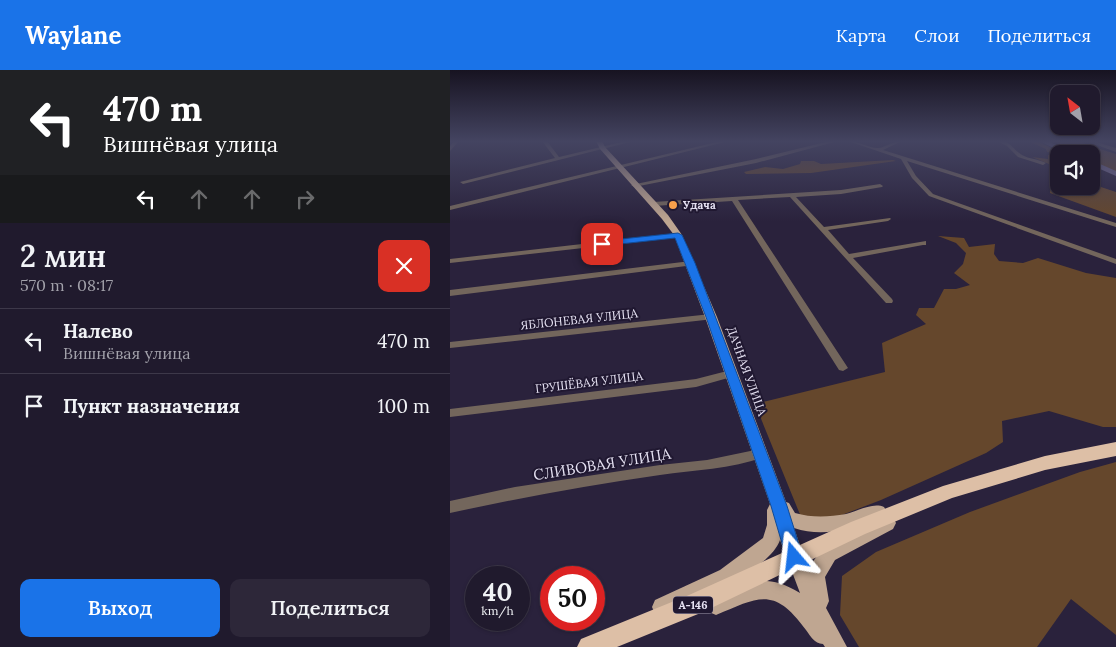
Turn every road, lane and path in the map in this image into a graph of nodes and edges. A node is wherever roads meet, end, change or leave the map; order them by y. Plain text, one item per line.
1 (521, 168) edge
2 (620, 168) joint
3 (721, 168) edge
4 (908, 168) edge
5 (937, 168) edge
6 (463, 182) dead end
7 (634, 185) junction
8 (880, 186) dead end
9 (791, 195) junction
10 (733, 198) junction
11 (653, 204) junction
12 (450, 208) edge
13 (888, 219) dead end
14 (1116, 225) edge
15 (823, 229) junction
16 (678, 235) junction
17 (922, 243) dead end
18 (849, 256) junction
19 (450, 261) edge
20 (1116, 262) edge
21 (691, 263) junction
22 (450, 294) edge
23 (889, 301) dead end
24 (711, 317) junction
25 (450, 345) edge
26 (843, 368) dead end
27 (731, 374) junction
28 (450, 413) edge
29 (1116, 449) edge
30 (760, 454) junction
31 (773, 490) junction
32 (949, 490) junction
33 (450, 507) edge
34 (794, 557) junction
35 (576, 647) edge
36 (590, 647) edge
37 (606, 647) edge
38 (832, 647) edge
39 (837, 647) edge

1 - 6 street
2 - 7 main road, ДАЧНАЯ УЛИЦА
2 - 12 street
3 - 7 street
4 - 20 street
5 - 14 street
7 - 11 main road, ДАЧНАЯ УЛИЦА
8 - 9 street
9 - 10 street
9 - 15 street
10 - 11 street
10 - 26 street
11 - 16 main road, ДАЧНАЯ УЛИЦА
13 - 15 street
15 - 18 street
16 - 19 street
16 - 21 main road, ДАЧНАЯ УЛИЦА
17 - 18 street
18 - 23 street
21 - 22 street
21 - 24 main road, ДАЧНАЯ УЛИЦА
24 - 25 street, ЯБЛОНЕВАЯ УЛИЦА
24 - 27 main road, ДАЧНАЯ УЛИЦА
27 - 28 street, ГРУШЁВАЯ УЛИЦА
27 - 30 main road, ДАЧНАЯ УЛИЦА
29 - 32 highway, А-146
30 - 31 main road, ДАЧНАЯ УЛИЦА
30 - 33 street, СЛИВОВАЯ УЛИЦА
31 - 32 main road
31 - 34 main road, ДАЧНАЯ УЛИЦА
31 - 35 main road
32 - 34 highway, А-146
32 - 39 main road
34 - 36 highway, А-146
34 - 39 main road, ДАЧНАЯ УЛИЦА
37 - 38 main road

